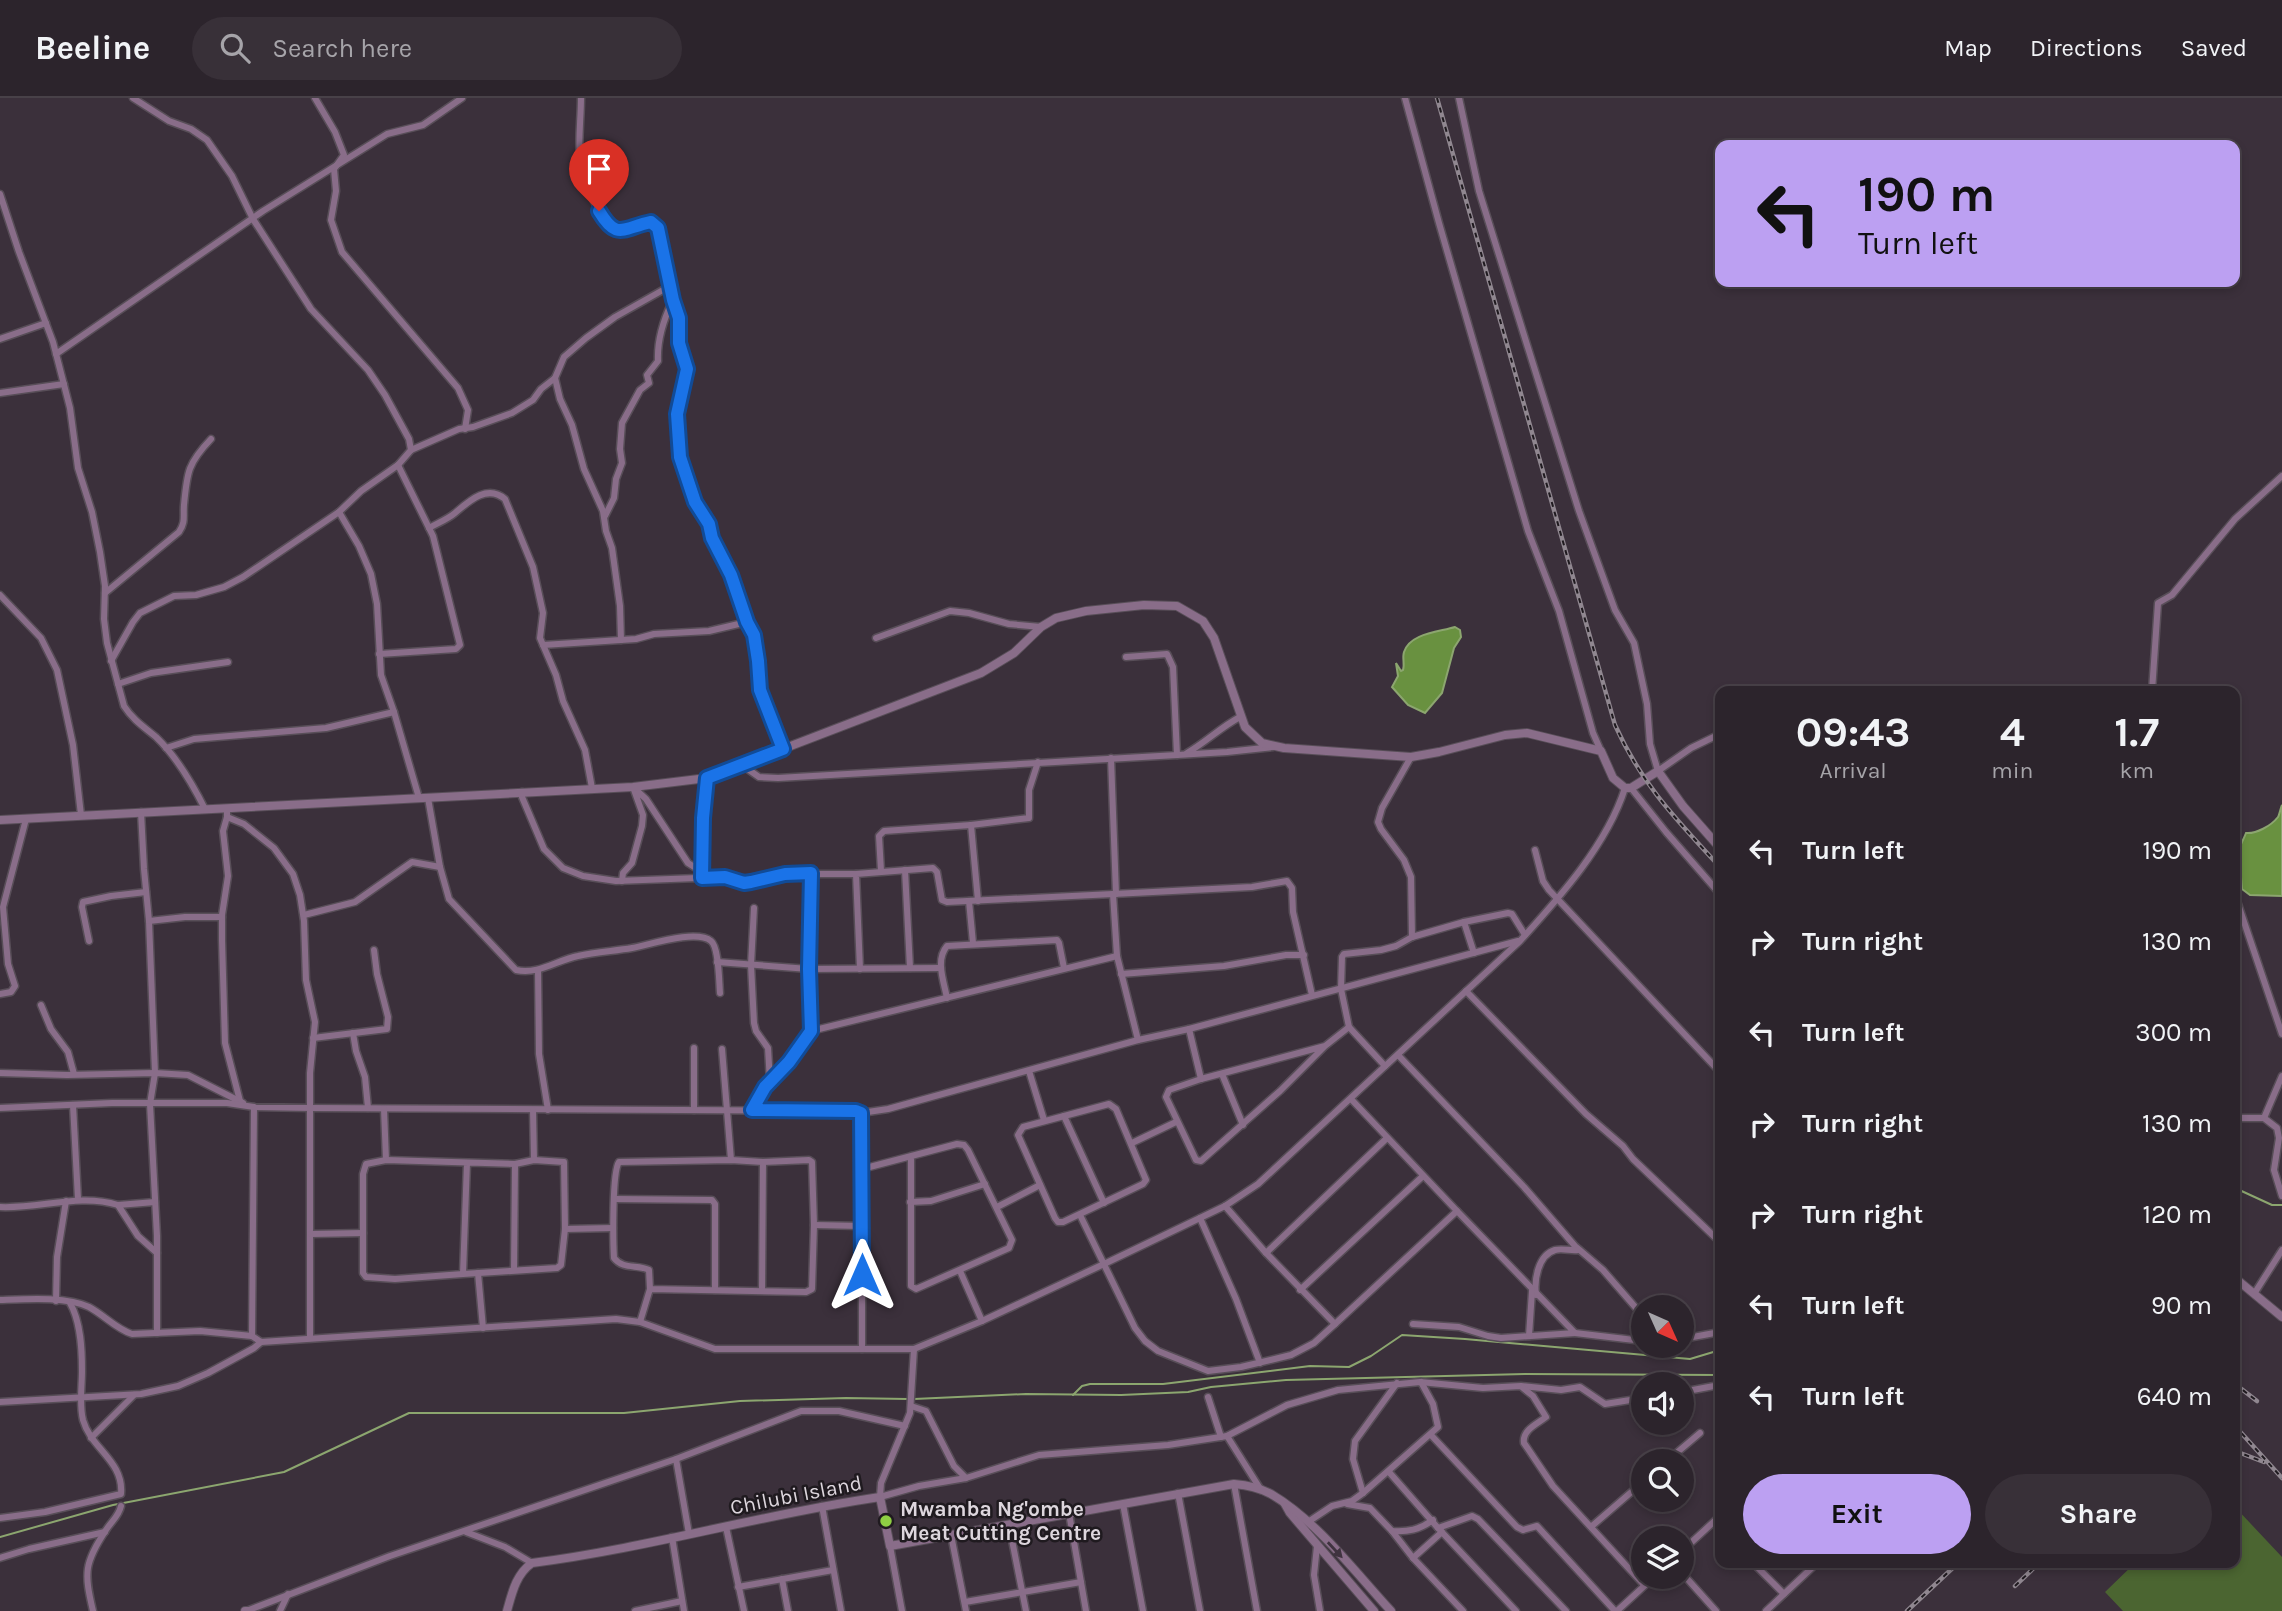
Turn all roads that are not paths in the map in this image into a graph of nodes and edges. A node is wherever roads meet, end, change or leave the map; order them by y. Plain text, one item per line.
1 (133, 98) edge
2 (315, 98) edge
3 (462, 98) edge
4 (581, 98) edge
5 (1405, 98) edge
6 (1459, 98) edge
7 (334, 169) junction
8 (0, 194) edge
9 (253, 219) junction
10 (670, 286) junction
11 (673, 300) junction
12 (46, 323) junction
13 (0, 339) edge
14 (56, 354) junction
15 (555, 378) junction
16 (64, 384) junction
17 (0, 393) edge
18 (465, 429) junction
19 (211, 439) dead end
20 (411, 450) junction
21 (398, 464) junction
22 (2282, 476) edge
23 (339, 512) junction
24 (604, 518) junction
25 (429, 528) junction
26 (105, 593) junction
27 (0, 595) edge
28 (747, 622) junction
29 (1041, 627) junction
30 (876, 638) dead end
31 (621, 640) junction
32 (543, 645) junction
33 (379, 654) junction
34 (1126, 657) dead end
35 (111, 661) junction
36 (228, 662) dead end
37 (117, 684) junction
38 (2152, 686) edge
39 (394, 712) junction
40 (1240, 717) junction
41 (1715, 736) edge
42 (1273, 747) junction
43 (166, 748) junction
44 (783, 749) junction
45 (1601, 751) junction
46 (1186, 754) junction
47 (1177, 755) junction
48 (1411, 757) junction
49 (1111, 758) junction
50 (1038, 762) junction
51 (742, 765) junction
52 (1658, 771) junction
53 (707, 778) junction
54 (633, 787) junction
55 (592, 788) junction
56 (1628, 788) junction
57 (522, 792) junction
58 (424, 798) junction
59 (205, 810) junction
60 (141, 812) junction
61 (227, 813) junction
62 (81, 816) junction
63 (26, 819) junction
64 (0, 820) edge
65 (971, 825) junction
66 (1715, 842) edge
67 (1535, 850) dead end
68 (440, 867) junction
69 (905, 870) junction
70 (881, 871) junction
71 (811, 873) junction
72 (856, 874) junction
73 (702, 875) junction
74 (622, 881) junction
75 (1715, 888) edge
76 (146, 892) junction
77 (1115, 894) junction
78 (1558, 899) junction
79 (969, 901) junction
80 (978, 901) junction
81 (754, 908) dead end
82 (2240, 910) edge
83 (304, 915) junction
84 (222, 917) junction
85 (149, 921) junction
86 (1464, 922) junction
87 (1412, 937) junction
88 (1522, 938) junction
89 (89, 941) dead end
90 (973, 943) junction
91 (374, 950) dead end
92 (1474, 953) junction
93 (1304, 955) junction
94 (1117, 956) junction
95 (717, 962) junction
96 (751, 965) junction
97 (910, 968) junction
98 (941, 968) junction
99 (1064, 968) junction
100 (809, 969) junction
101 (860, 969) junction
102 (538, 970) junction
103 (1121, 974) junction
104 (1341, 989) junction
105 (1466, 992) junction
106 (720, 993) dead end
107 (0, 994) edge
108 (1312, 995) junction
109 (947, 999) junction
110 (41, 1005) dead end
111 (1349, 1027) junction
112 (1189, 1029) junction
113 (811, 1031) junction
114 (353, 1033) junction
115 (2282, 1034) edge
116 (313, 1038) junction
117 (1138, 1040) junction
118 (1325, 1046) junction
119 (694, 1048) dead end
120 (722, 1049) dead end
121 (1398, 1055) junction
122 (1385, 1066) junction
123 (1715, 1067) edge
124 (0, 1070) edge
125 (1029, 1071) junction
126 (155, 1073) junction
127 (74, 1074) junction
128 (1222, 1074) junction
129 (2282, 1076) edge
130 (1201, 1079) junction
131 (770, 1082) junction
132 (1351, 1098) junction
133 (242, 1102) junction
134 (150, 1104) junction
135 (73, 1105) junction
136 (254, 1107) junction
137 (0, 1108) edge
138 (311, 1108) junction
139 (368, 1108) junction
140 (384, 1109) junction
141 (533, 1110) junction
142 (548, 1110) junction
143 (694, 1110) junction
144 (727, 1110) junction
145 (752, 1110) junction
146 (861, 1113) junction
147 (1064, 1116) junction
148 (2240, 1118) edge
149 (2264, 1118) junction
150 (1044, 1121) junction
151 (1176, 1122) junction
152 (1243, 1125) junction
153 (1387, 1139) junction
154 (1132, 1143) junction
155 (911, 1156) junction
156 (386, 1160) junction
157 (534, 1160) junction
158 (731, 1160) junction
159 (763, 1162) junction
160 (467, 1163) junction
161 (514, 1164) junction
162 (862, 1168) junction
163 (1423, 1176) junction
164 (985, 1184) junction
165 (1040, 1185) junction
166 (2282, 1196) edge
167 (78, 1199) junction
168 (615, 1199) junction
169 (66, 1201) junction
170 (155, 1202) junction
171 (910, 1202) junction
172 (1104, 1203) junction
173 (118, 1205) junction
174 (1225, 1206) junction
175 (0, 1207) edge
176 (997, 1207) junction
177 (1457, 1211) junction
178 (1080, 1215) junction
179 (1200, 1218) junction
180 (814, 1224) junction
181 (862, 1226) junction
182 (612, 1228) junction
183 (565, 1229) junction
184 (363, 1233) junction
185 (311, 1234) junction
186 (1715, 1237) edge
187 (1578, 1250) junction
188 (2282, 1250) edge
189 (157, 1253) junction
190 (1266, 1254) junction
191 (1104, 1264) junction
192 (514, 1270) junction
193 (960, 1271) junction
194 (478, 1273) junction
195 (463, 1274) junction
196 (2240, 1282) edge
197 (650, 1289) junction
198 (715, 1290) junction
199 (762, 1290) junction
200 (1300, 1290) junction
201 (1534, 1293) junction
202 (2254, 1294) junction
203 (0, 1300) edge
204 (56, 1301) junction
205 (1631, 1302) edge
206 (71, 1303) junction
207 (2282, 1317) edge
208 (982, 1321) junction
209 (640, 1322) junction
210 (1335, 1324) junction
211 (1413, 1325) dead end
212 (483, 1328) junction
213 (157, 1333) junction
214 (1575, 1333) junction
215 (1715, 1333) edge
216 (252, 1336) junction
217 (1529, 1336) junction
218 (1694, 1337) edge
219 (310, 1338) junction
220 (1631, 1339) edge
221 (261, 1342) junction
222 (862, 1349) junction
223 (914, 1349) junction
224 (1260, 1363) junction
225 (1420, 1382) junction
226 (1397, 1383) junction
227 (1521, 1386) junction
228 (1715, 1386) edge
229 (1694, 1390) edge
230 (134, 1395) junction
231 (80, 1398) junction
232 (1208, 1398) dead end
233 (1631, 1400) edge
234 (0, 1402) edge
235 (911, 1405) junction
236 (905, 1426) junction
237 (1700, 1433) dead end
238 (1431, 1435) junction
239 (1224, 1436) junction
240 (91, 1438) junction
241 (1681, 1449) edge
242 (676, 1460) junction
243 (1389, 1472) junction
244 (966, 1478) junction
245 (1234, 1484) junction
246 (1261, 1490) junction
247 (1631, 1492) edge
248 (1178, 1493) junction
249 (1363, 1493) junction
250 (880, 1497) junction
251 (1343, 1503) junction
252 (1123, 1504) junction
253 (1285, 1504) junction
254 (121, 1506) dead end
255 (822, 1506) junction
256 (1069, 1513) junction
257 (0, 1518) edge
258 (1433, 1520) junction
259 (1308, 1522) junction
260 (1714, 1522) edge
261 (1009, 1525) junction
262 (1592, 1526) junction
263 (726, 1527) junction
264 (1440, 1530) junction
265 (464, 1531) junction
266 (1392, 1531) junction
267 (105, 1532) junction
268 (689, 1534) junction
269 (951, 1535) junction
270 (672, 1537) junction
271 (1694, 1540) edge
272 (1317, 1545) junction
273 (890, 1546) junction
274 (0, 1558) edge
275 (1413, 1558) junction
276 (532, 1563) junction
277 (1758, 1568) edge
278 (1812, 1568) edge
279 (833, 1570) junction
280 (1631, 1571) edge
281 (782, 1579) junction
282 (1081, 1582) junction
283 (1694, 1586) edge
284 (738, 1587) junction
285 (1640, 1589) edge
286 (1022, 1591) junction
287 (288, 1594) junction
288 (1784, 1594) junction
289 (682, 1601) junction
290 (965, 1602) junction
291 (1626, 1603) junction
292 (93, 1611) edge
293 (248, 1611) edge
294 (280, 1611) edge
295 (506, 1611) edge
296 (635, 1611) edge
297 (684, 1611) edge
298 (744, 1611) edge
299 (788, 1611) edge
300 (841, 1611) edge
301 (902, 1611) edge
302 (966, 1611) edge
303 (1026, 1611) edge
304 (1086, 1611) edge
305 (1143, 1611) edge
306 (1200, 1611) edge
307 (1257, 1611) edge
308 (1320, 1611) edge
309 (1374, 1611) edge
310 (1391, 1611) edge
311 (1463, 1611) edge
312 (1516, 1611) edge
313 (1566, 1611) edge
314 (1616, 1611) edge
315 (1633, 1611) edge
316 (1716, 1611) edge
317 (1766, 1611) edge

1 - 9 street
2 - 7 street
3 - 7 street
4 - 10 street
5 - 45 street
6 - 52 street
7 - 9 street
7 - 18 street
8 - 12 street
9 - 14 street
9 - 20 street
10 - 11 street
10 - 15 street
11 - 24 street
11 - 28 street
12 - 13 street
12 - 14 street
14 - 16 street
15 - 18 street
15 - 24 street
16 - 17 street
16 - 26 street
18 - 20 street
19 - 26 street
20 - 21 street
21 - 23 street
21 - 25 street
22 - 38 street
23 - 33 street
23 - 35 street
24 - 31 street
25 - 32 street
25 - 33 street
26 - 35 street
27 - 62 street
28 - 31 street
28 - 44 street
29 - 30 street
29 - 40 street
29 - 44 street
31 - 32 street
32 - 55 street
33 - 39 street
34 - 47 street
35 - 37 street
36 - 37 street
37 - 43 street
39 - 43 street
39 - 58 street
40 - 42 street
40 - 46 street
41 - 52 street
42 - 46 street
42 - 48 street
43 - 59 street
44 - 51 street
45 - 48 street
45 - 56 street
46 - 47 street
47 - 49 street
48 - 87 street
49 - 50 street
49 - 77 street
50 - 51 street
50 - 65 street
51 - 53 street
52 - 56 street
52 - 66 street
53 - 54 street
53 - 73 street
54 - 55 street
54 - 73 street
54 - 74 street
55 - 57 street
56 - 75 street
56 - 78 street
57 - 58 street
57 - 74 street
58 - 61 street
58 - 68 street
59 - 60 street
59 - 61 street
60 - 62 street
60 - 76 street
61 - 83 street
61 - 84 street
62 - 63 street
63 - 64 street
63 - 107 street
65 - 70 street
65 - 80 street
67 - 78 street
68 - 83 street
68 - 102 street
69 - 70 street
69 - 79 street
69 - 97 street
70 - 72 street
71 - 72 street
71 - 73 street
71 - 100 street
72 - 101 street
73 - 74 street
76 - 85 street
76 - 89 street
77 - 80 street
77 - 93 street
77 - 94 street
78 - 88 street
78 - 123 street
79 - 80 street
79 - 90 street
81 - 96 street
82 - 115 street
83 - 116 street
84 - 85 street
84 - 133 street
85 - 126 street
86 - 87 street
86 - 88 street
86 - 92 street
87 - 104 street
88 - 92 street
88 - 105 street
90 - 98 street
90 - 99 street
91 - 114 street
92 - 104 street
93 - 103 street
93 - 108 street
94 - 99 street
94 - 103 street
95 - 96 street
95 - 102 street
95 - 106 street
96 - 100 street
96 - 131 street
97 - 98 street
97 - 101 street
98 - 109 street
99 - 109 street
100 - 101 street
100 - 113 street
102 - 142 street
103 - 117 street
104 - 108 street
104 - 111 street
105 - 121 street
105 - 186 street
108 - 112 street
109 - 113 street
110 - 127 street
111 - 118 street
111 - 122 street
112 - 117 street
112 - 130 street
113 - 131 street
114 - 116 street
114 - 139 street
116 - 138 street
117 - 125 street
118 - 128 street
118 - 152 street
119 - 143 street
120 - 144 street
121 - 122 street
121 - 187 street
122 - 132 street
124 - 127 street
125 - 146 street
125 - 150 street
126 - 127 street
126 - 133 street
126 - 134 street
128 - 130 street
128 - 152 street
129 - 149 street
130 - 151 street
131 - 145 street
132 - 153 street
132 - 174 street
133 - 134 street
133 - 136 street
134 - 135 street
134 - 170 street
135 - 137 street
135 - 167 street
136 - 138 street
136 - 216 street
138 - 139 street
138 - 185 street
139 - 140 street
140 - 141 street
140 - 156 street
141 - 142 street
141 - 157 street
142 - 143 street
143 - 144 street
144 - 145 street
144 - 158 street
145 - 146 street
146 - 162 street
147 - 150 street
147 - 154 street
147 - 172 street
148 - 149 street
149 - 166 street
150 - 165 street
151 - 152 street
151 - 154 street
153 - 163 street
153 - 190 street
154 - 172 street
155 - 162 street
155 - 164 street
155 - 171 street
156 - 160 street
156 - 184 street
157 - 161 street
157 - 183 street
158 - 159 street
158 - 168 street
159 - 180 street
159 - 199 street
160 - 161 street
160 - 195 street
161 - 192 street
162 - 181 street
163 - 177 street
163 - 200 street
164 - 171 street
164 - 176 street
165 - 176 street
165 - 178 street
167 - 169 street
167 - 173 street
168 - 182 street
168 - 198 street
169 - 175 street
169 - 204 street
170 - 173 street
170 - 189 street
171 - 193 street
172 - 178 street
173 - 189 street
174 - 179 street
174 - 190 street
176 - 193 street
177 - 201 street
177 - 210 street
178 - 191 street
179 - 191 street
179 - 224 street
180 - 181 street
180 - 199 street
181 - 222 street
182 - 183 street
182 - 197 street
183 - 192 street
184 - 185 street
184 - 195 street
185 - 219 street
187 - 201 street
187 - 205 street
188 - 202 street
189 - 213 street
190 - 200 street
191 - 208 street
191 - 224 street
192 - 194 street
193 - 208 street
194 - 195 street
194 - 212 street
196 - 202 street
197 - 198 street
197 - 209 street
198 - 199 street
200 - 210 street
201 - 214 street
201 - 217 street
202 - 207 street
203 - 204 street
204 - 206 street
206 - 213 street
206 - 231 street
208 - 223 street
209 - 212 street
209 - 222 street
210 - 224 street
211 - 217 street
212 - 219 street
213 - 216 street
214 - 217 street
214 - 220 street
215 - 218 street
216 - 221 street
219 - 221 street
221 - 230 street
222 - 223 street
223 - 235 street
225 - 226 street
225 - 227 street
225 - 238 street
226 - 239 street
226 - 249 street
227 - 233 street
227 - 262 street
228 - 229 street
230 - 231 street
230 - 240 street
231 - 234 street
231 - 240 street
232 - 239 street
235 - 236 street
235 - 244 street
236 - 242 street
236 - 250 street
237 - 241 street
238 - 243 street
238 - 314 street
239 - 244 street
239 - 246 street
240 - 257 street
242 - 265 street
242 - 268 street
243 - 249 street
243 - 258 street
244 - 250 street
245 - 246 street
245 - 248 street
245 - 307 street
246 - 253 street
247 - 262 street
248 - 252 street
248 - 306 street
249 - 251 street
250 - 255 street, Chilubi Island
250 - 273 street, Chilubi Island
251 - 259 street
251 - 266 street
252 - 256 street
252 - 305 street
253 - 259 street
253 - 272 street
254 - 267 street
255 - 263 street, Chilubi Island
255 - 279 street
256 - 261 street
256 - 282 street
258 - 264 street
258 - 266 street
259 -> 310 street
260 - 271 street
261 - 269 street
261 - 286 street
262 - 280 street
263 - 268 street, Chilubi Island
263 - 284 street
264 - 275 street
264 - 312 street
264 - 313 street
265 - 276 street
265 - 287 street
266 - 275 street
267 - 274 street
267 - 292 street
268 - 270 street, Chilubi Island
269 - 273 street
269 - 290 street
270 - 276 street, Chilubi Island
270 - 289 street
272 - 308 street
272 - 309 street
273 - 301 street
275 - 311 street
276 - 295 street
277 - 288 street
278 - 288 street
279 - 281 street
279 - 300 street
281 - 284 street
281 - 299 street
282 - 286 street
282 - 304 street
283 - 316 street
284 - 298 street
285 - 291 street
286 - 290 street
286 - 303 street
287 - 293 street
287 - 294 street
288 - 317 street
289 - 296 street
289 - 297 street
290 - 302 street
291 - 314 street
291 - 315 street

